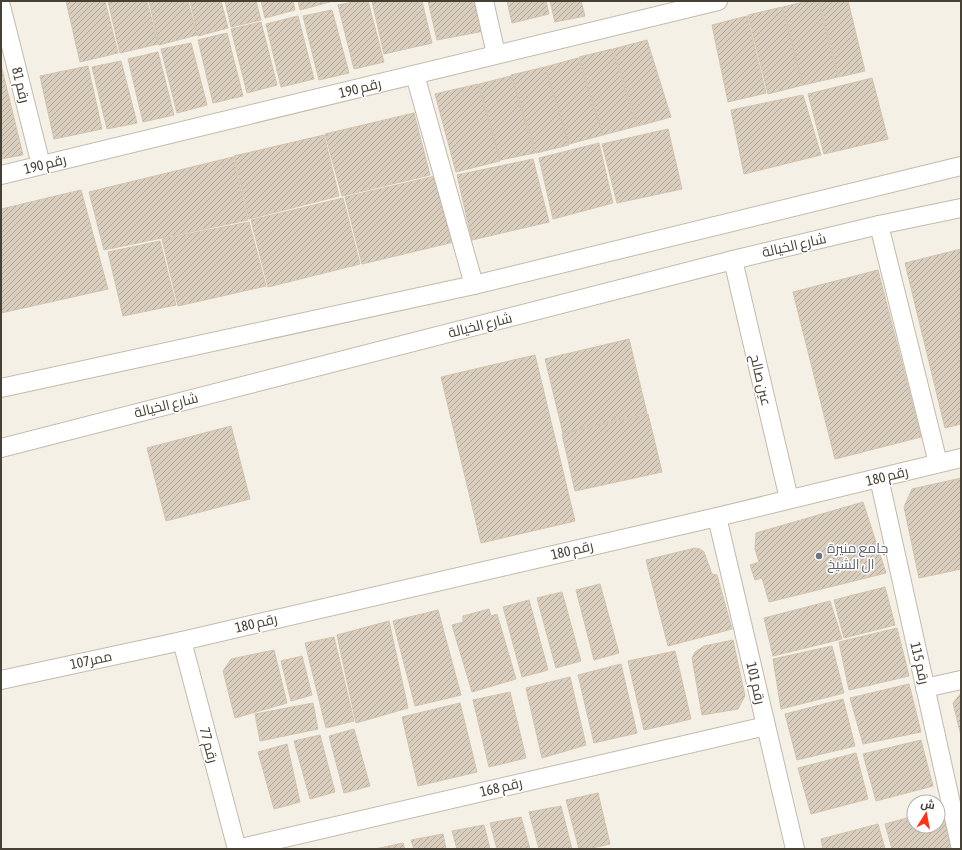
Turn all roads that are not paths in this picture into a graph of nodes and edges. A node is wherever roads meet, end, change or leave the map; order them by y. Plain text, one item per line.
1 (484, 1) edge
2 (718, 1) edge
3 (1, 6) edge
4 (496, 54) junction
5 (415, 75) junction
6 (41, 164) junction
7 (961, 166) edge
8 (1, 174) edge
9 (961, 208) edge
10 (879, 225) junction
11 (733, 260) junction
12 (474, 285) junction
13 (1, 388) edge
14 (1, 448) edge
15 (961, 458) edge
16 (938, 463) junction
17 (879, 478) junction
18 (789, 500) junction
19 (717, 517) junction
20 (182, 641) junction
21 (1, 680) edge
22 (961, 680) edge
23 (925, 688) junction
24 (766, 726) junction
25 (237, 849) edge
26 (795, 849) edge
27 (961, 849) edge

1 - 4 street
2 - 4 street, رقم 190
3 - 6 street, رقم 81
4 - 5 street, رقم 190
5 - 6 street, رقم 190
5 - 12 street
6 - 8 street, رقم 190
7 - 12 street
9 - 10 street, شارع الخيالة
10 - 11 street, شارع الخيالة
10 - 16 street
11 - 14 street, شارع الخيالة
11 - 18 street, عين صالح
12 - 13 street
15 - 16 street, رقم 180
16 - 17 street, رقم 180
17 - 18 street, رقم 180
17 - 23 street, رقم 115
18 - 19 street, رقم 180
19 - 20 street, رقم 180
19 - 24 street, رقم 101
20 - 21 street, ممر107
20 - 25 street, رقم 77
22 - 23 street
23 - 27 street, رقم 115
24 - 25 street, رقم 168
24 - 26 street, رقم 101

